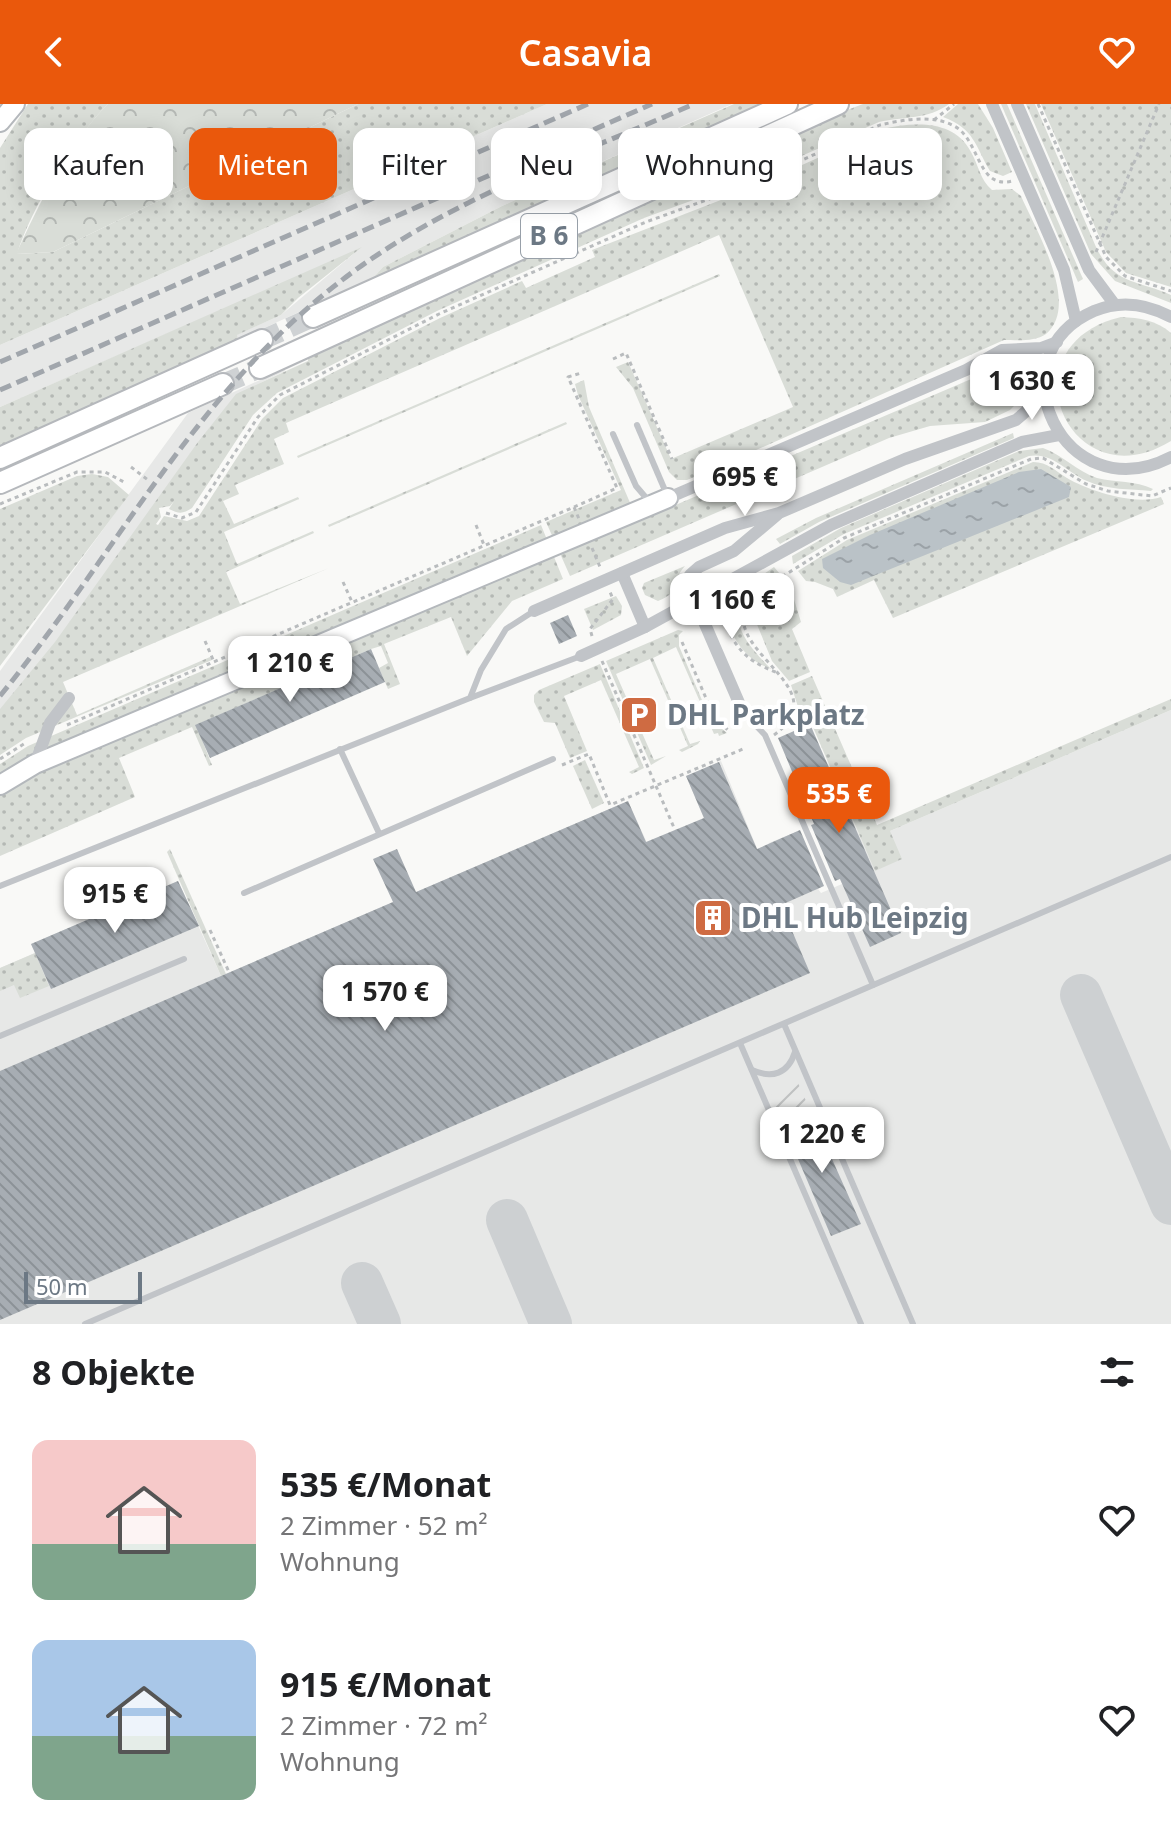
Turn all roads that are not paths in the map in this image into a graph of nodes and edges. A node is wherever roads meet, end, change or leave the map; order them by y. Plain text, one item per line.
1 (15, 104) edge
2 (787, 104) edge
3 (838, 104) edge
4 (992, 104) edge
5 (1017, 104) edge
6 (0, 122) edge
7 (1115, 305) junction
8 (313, 317) tunnel mouth
9 (1171, 317) edge
10 (1076, 321) junction
11 (262, 340) tunnel mouth
12 (1057, 342) junction
13 (260, 368) tunnel mouth
14 (966, 370) junction
15 (1044, 380) junction
16 (223, 384) tunnel mouth
17 (1044, 396) junction
18 (637, 425) dead end
19 (613, 434) dead end
20 (1059, 435) junction
21 (1171, 457) edge
22 (0, 458) edge
23 (0, 483) edge
24 (668, 498) junction
25 (779, 513) junction
26 (622, 573) junction
27 (695, 601) junction
28 (534, 611) joint
29 (645, 627) junction
30 (581, 656) joint
31 (69, 698) dead end
32 (470, 698) junction
33 (743, 712) joint
34 (340, 749) junction
35 (553, 759) road end
36 (35, 764) junction
37 (0, 785) edge
38 (379, 833) junction
39 (1171, 857) edge
40 (0, 886) edge
41 (244, 893) dead end
42 (184, 959) dead end
43 (873, 985) junction
44 (784, 1024) junction
45 (0, 1036) edge
46 (740, 1043) junction
47 (795, 1051) junction
48 (752, 1070) junction
49 (85, 1324) edge
50 (861, 1324) edge
51 (913, 1324) edge

1 - 6 street
2 - 8 main road, B 6
3 - 13 main road, B 6
4 - 10 street
5 - 7 street
7 - 9 street
7 - 10 street
10 - 12 street
11 - 22 main road
12 - 14 street
12 - 15 street
14 - 15 street
14 - 24 street
15 - 17 street
16 - 23 main road
17 - 20 street
17 - 25 street
18 - 24 lane
19 - 24 lane
20 - 21 street
20 - 27 street
24 - 36 street
25 - 26 street
25 - 27 street
26 - 28 street
26 - 29 street
27 - 29 street
27 - 33 street
28 - 32 lane
29 - 30 street
30 - 32 lane
31 - 36 street
32 - 34 lane
33 - 43 lane
34 - 38 lane
34 - 40 lane
35 - 38 lane
36 - 37 street
38 - 41 lane
39 - 43 lane
42 - 45 lane
43 - 44 lane
44 - 46 lane
44 - 47 lane
46 - 48 lane
46 - 49 lane
47 - 48 lane
47 - 51 lane
48 - 50 lane

